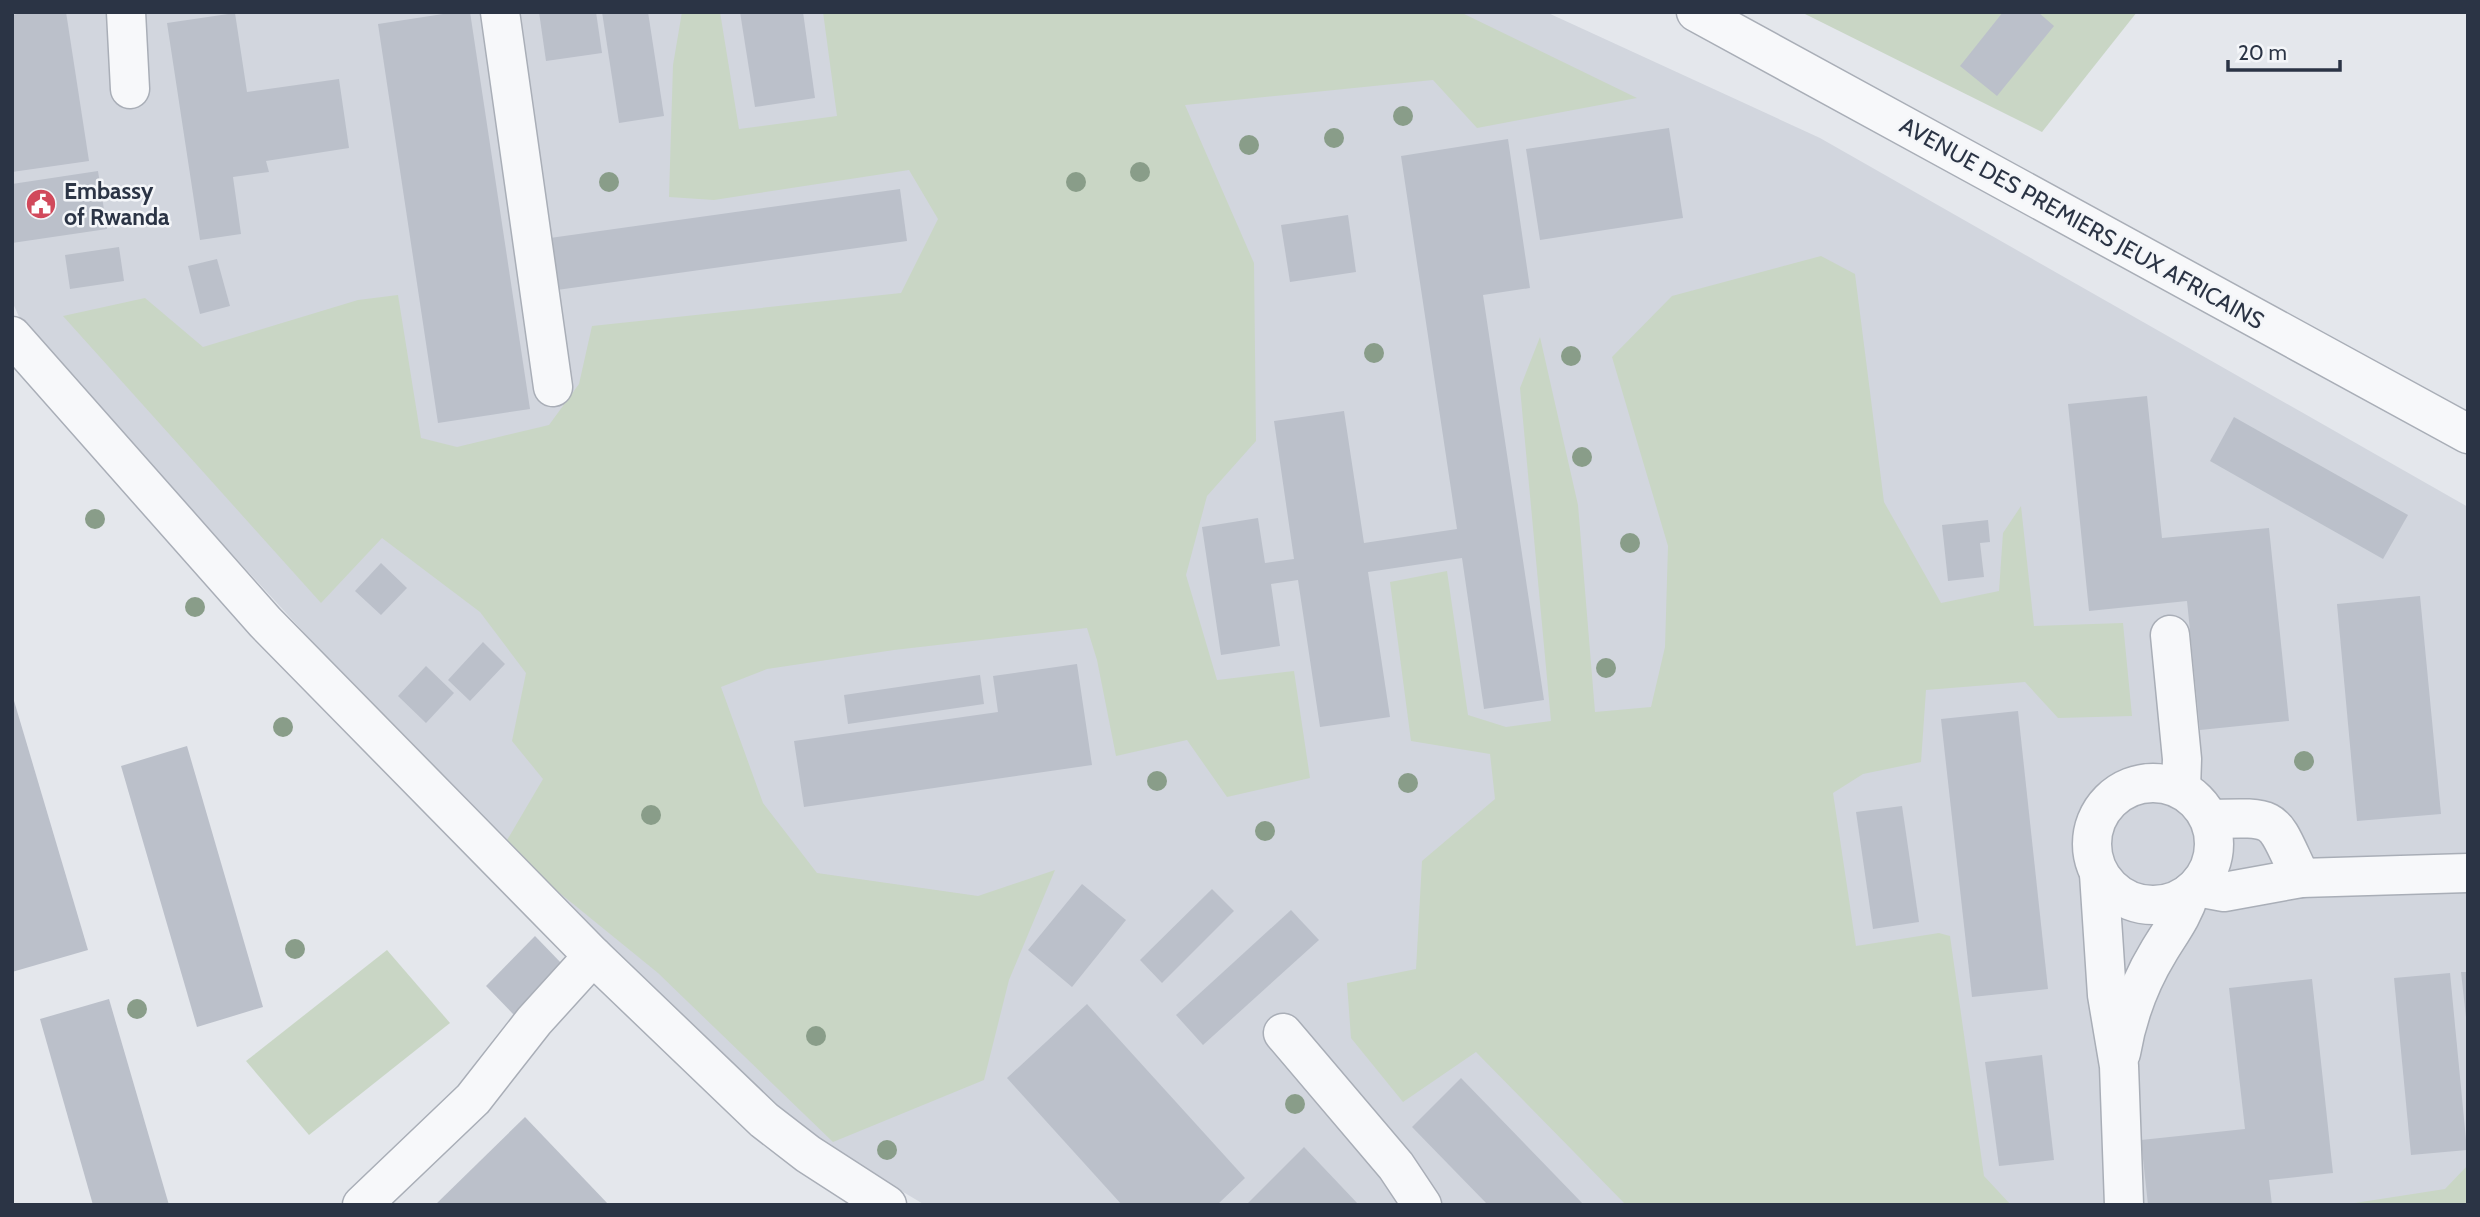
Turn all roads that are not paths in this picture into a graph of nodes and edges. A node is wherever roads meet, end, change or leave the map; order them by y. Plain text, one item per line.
1 (125, 12) edge
2 (500, 12) edge
3 (1696, 12) edge
4 (130, 89) dead end
5 (12, 336) edge
6 (553, 387) dead end
7 (2468, 434) edge
8 (2170, 635) dead end
9 (2181, 789) junction
10 (2211, 819) junction
11 (2468, 873) edge
12 (2099, 874) junction
13 (2301, 878) junction
14 (2193, 890) junction
15 (593, 956) junction
16 (1283, 1033) dead end
17 (2119, 1066) junction
18 (362, 1205) edge
19 (887, 1205) edge
20 (1422, 1205) edge
21 (2124, 1205) edge

1 - 4 street
2 - 6 street
3 - 7 street, AVENUE DES PREMIERS JEUX AFRICAINS
5 - 15 street
8 - 9 street
9 - 10 street
9 - 12 street
10 - 13 street
10 - 14 street
11 - 13 street
12 - 14 street
12 - 17 street
13 - 14 street
14 - 17 street
15 - 18 street
15 - 19 street
16 - 20 street
17 - 21 street

